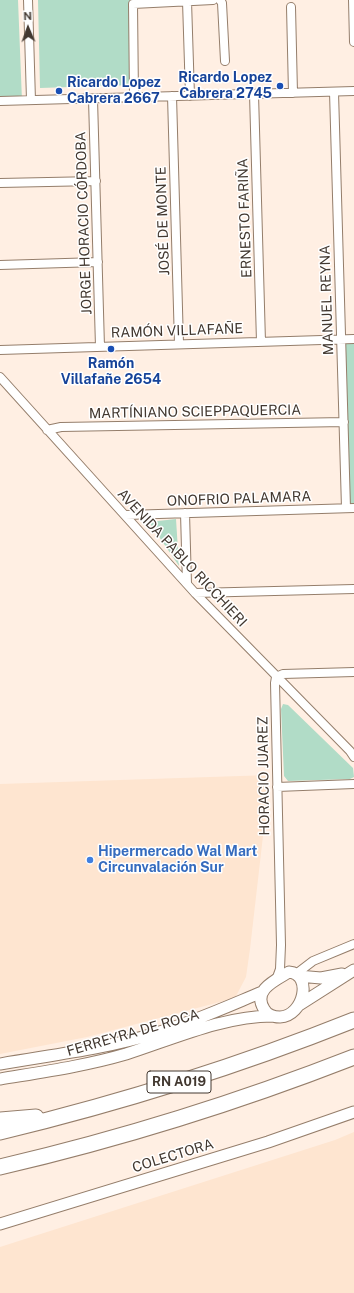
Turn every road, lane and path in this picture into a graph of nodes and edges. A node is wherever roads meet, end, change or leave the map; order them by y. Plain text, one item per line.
1 (28, 0) edge
2 (213, 0) edge
3 (220, 0) edge
4 (353, 0) edge
5 (187, 1) junction
6 (291, 7) dead end
7 (354, 42) edge
8 (225, 61) dead end
9 (354, 91) edge
10 (334, 92) junction
11 (293, 93) junction
12 (254, 94) junction
13 (172, 96) junction
14 (190, 96) junction
15 (134, 97) junction
16 (93, 98) junction
17 (31, 100) junction
18 (0, 101) edge
19 (96, 181) junction
20 (0, 184) edge
21 (98, 262) junction
22 (0, 264) edge
23 (354, 339) edge
24 (341, 340) junction
25 (262, 342) junction
26 (179, 344) junction
27 (100, 347) junction
28 (0, 350) edge
29 (0, 377) edge
30 (344, 422) junction
31 (47, 430) junction
32 (350, 508) edge
33 (185, 513) junction
34 (126, 515) junction
35 (187, 584) junction
36 (354, 589) edge
37 (196, 593) junction
38 (354, 672) edge
39 (276, 677) junction
40 (353, 753) edge
41 (354, 784) edge
42 (277, 787) junction
43 (354, 944) edge
44 (281, 945) junction
45 (354, 970) edge
46 (294, 974) junction
47 (276, 980) junction
48 (262, 992) junction
49 (299, 1005) junction
50 (273, 1016) junction
51 (354, 1020) edge
52 (354, 1057) edge
53 (0, 1064) edge
54 (0, 1079) edge
55 (354, 1112) edge
56 (64, 1116) junction
57 (0, 1120) edge
58 (167, 1122) junction
59 (0, 1132) edge
60 (0, 1167) edge
61 (0, 1178) edge
62 (0, 1224) edge

1 - 17 street
2 - 5 street
3 - 8 street
4 - 7 street
5 - 14 street
5 - 15 street
6 - 11 street
9 - 10 street
10 - 11 street
10 - 24 street, MANUEL REYNA
11 - 12 street
12 - 14 street
12 - 25 street, ERNESTO FARIÑA
13 - 14 street
13 - 15 street
13 - 26 street, JOSÉ DE MONTE
15 - 16 street
16 - 17 street
16 - 19 street, JORGE HORACIO CÓRDOBA
17 - 18 street
19 - 20 street
19 - 21 street, JORGE HORACIO CÓRDOBA
21 - 22 street
21 - 27 street, JORGE HORACIO CÓRDOBA
23 - 24 street, RAMÓN VILLAFAÑE
24 - 25 street, RAMÓN VILLAFAÑE
24 - 30 street, MANUEL REYNA
25 - 26 street, RAMÓN VILLAFAÑE
26 - 27 street, RAMÓN VILLAFAÑE
27 - 28 street, RAMÓN VILLAFAÑE
29 - 31 street, AVENIDA PABLO RICCHIERI
30 - 31 street, MARTÍNIANO SCIEPPAQUERCIA
30 - 32 street, MANUEL REYNA
31 - 34 street, AVENIDA PABLO RICCHIERI
32 - 33 street, ONOFRIO PALAMARA
33 - 34 street, ONOFRIO PALAMARA
33 - 35 street
34 - 35 street, AVENIDA PABLO RICCHIERI
35 - 37 street, AVENIDA PABLO RICCHIERI
36 - 37 street
37 - 39 street, AVENIDA PABLO RICCHIERI
38 - 39 street
39 - 40 street, AVENIDA PABLO RICCHIERI
39 - 42 street, HORACIO JUAREZ
41 - 42 street
42 - 44 street, HORACIO JUAREZ
43 - 46 street, FERREYRA DE ROCA
44 - 46 street, HORACIO JUAREZ
44 - 47 street, HORACIO JUAREZ
45 - 46 street
45 - 49 street, FERREYRA DE ROCA
46 - 47 street, FERREYRA DE ROCA
46 - 49 street
47 - 48 street, FERREYRA DE ROCA
48 - 50 street
48 - 53 street, FERREYRA DE ROCA
49 - 50 street, FERREYRA DE ROCA
50 - 54 street, FERREYRA DE ROCA
51 - 56 highway, RN A019
52 - 58 highway, RN A019
55 - 62 street, COLECTORA
56 - 57 highway
56 - 59 highway, RN A019
58 - 60 highway, RN A019
58 - 61 highway

